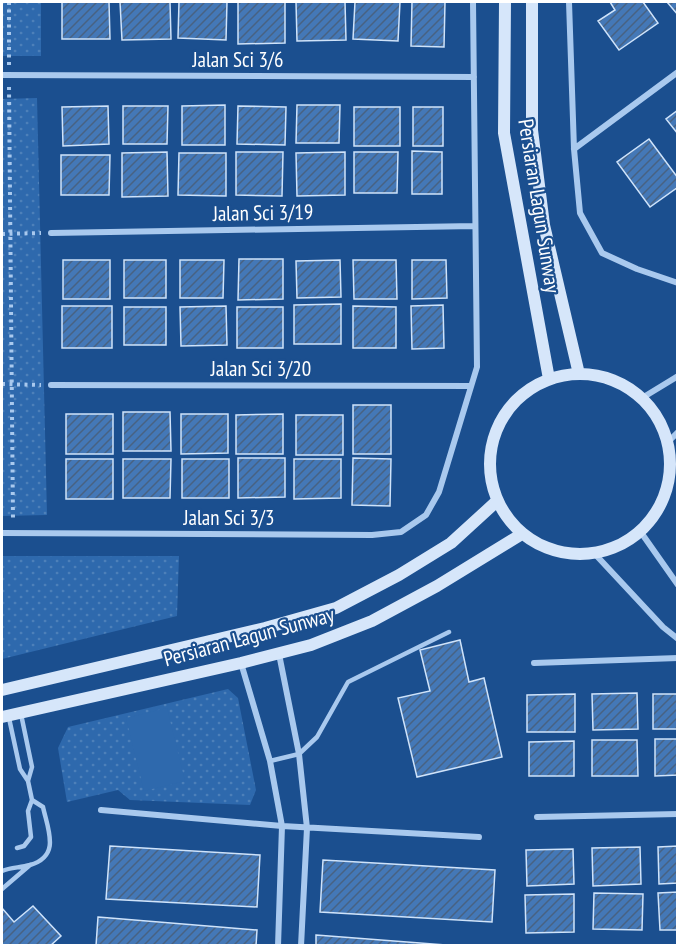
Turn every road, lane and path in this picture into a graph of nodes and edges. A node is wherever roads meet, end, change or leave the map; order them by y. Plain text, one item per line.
1 (9, 2) edge
2 (473, 2) edge
3 (505, 2) edge
4 (532, 2) edge
5 (569, 2) edge
6 (678, 72) edge
7 (5, 75) edge
8 (474, 77) junction
9 (574, 149) junction
10 (475, 226) junction
11 (51, 232) joint
12 (2, 234) edge
13 (10, 234) junction
14 (678, 283) edge
15 (579, 374) junction
16 (678, 376) edge
17 (549, 379) junction
18 (2, 384) edge
19 (12, 384) junction
20 (51, 385) joint
21 (471, 386) junction
22 (642, 398) junction
23 (678, 432) edge
24 (668, 442) junction
25 (497, 501) junction
26 (640, 531) junction
27 (2, 533) edge
28 (14, 533) junction
29 (522, 534) junction
30 (594, 553) junction
31 (678, 585) edge
32 (449, 632) dead end
33 (678, 639) edge
34 (279, 653) junction
35 (678, 658) edge
36 (241, 663) junction
37 (534, 663) dead end
38 (2, 690) edge
39 (10, 715) edge
40 (299, 754) junction
41 (270, 761) junction
42 (28, 781) junction
43 (32, 800) junction
44 (101, 810) dead end
45 (678, 814) edge
46 (537, 817) dead end
47 (282, 826) junction
48 (307, 828) junction
49 (479, 837) dead end
50 (17, 848) dead end
51 (30, 865) junction
52 (2, 871) edge
53 (2, 889) edge
54 (278, 945) edge
55 (301, 945) edge

1 - 7 path
2 - 8 street, Jalan Sci 3/3
3 - 17 main road, Persiaran Lagun Sunway
4 - 15 main road, Persiaran Lagun Sunway
5 - 9 street
6 - 9 street
7 - 8 street, Jalan Sci 3/6
7 - 13 path
8 - 10 street, Jalan Sci 3/3
9 - 14 street
10 - 11 street, Jalan Sci 3/19
10 - 21 street, Jalan Sci 3/3
11 - 13 path
12 - 13 path
13 - 19 path
15 - 17 main road
15 - 22 main road
16 - 22 street
17 - 25 main road
18 - 19 path
19 - 20 path
19 - 28 path
20 - 21 street, Jalan Sci 3/20
21 - 28 street, Jalan Sci 3/3
22 - 24 main road
23 - 24 street
24 - 26 main road
25 - 29 main road
25 - 38 main road, Persiaran Lagun Sunway
26 - 30 main road
26 - 31 street
27 - 28 street, Jalan Sci 3/3
29 - 30 main road
29 - 34 main road, Persiaran Lagun Sunway
30 - 33 street
32 - 40 lane
34 - 36 main road, Persiaran Lagun Sunway
34 - 40 street
35 - 37 street
36 - 39 main road, Persiaran Lagun Sunway
36 - 41 street
39 - 42 lane
39 - 42 lane
40 - 41 lane
40 - 48 street
41 - 47 street
42 - 43 lane
43 - 50 lane
43 - 51 lane
44 - 47 street
45 - 46 street
47 - 48 street
47 - 54 street
48 - 49 street
48 - 55 street
51 - 52 lane
51 - 53 lane

